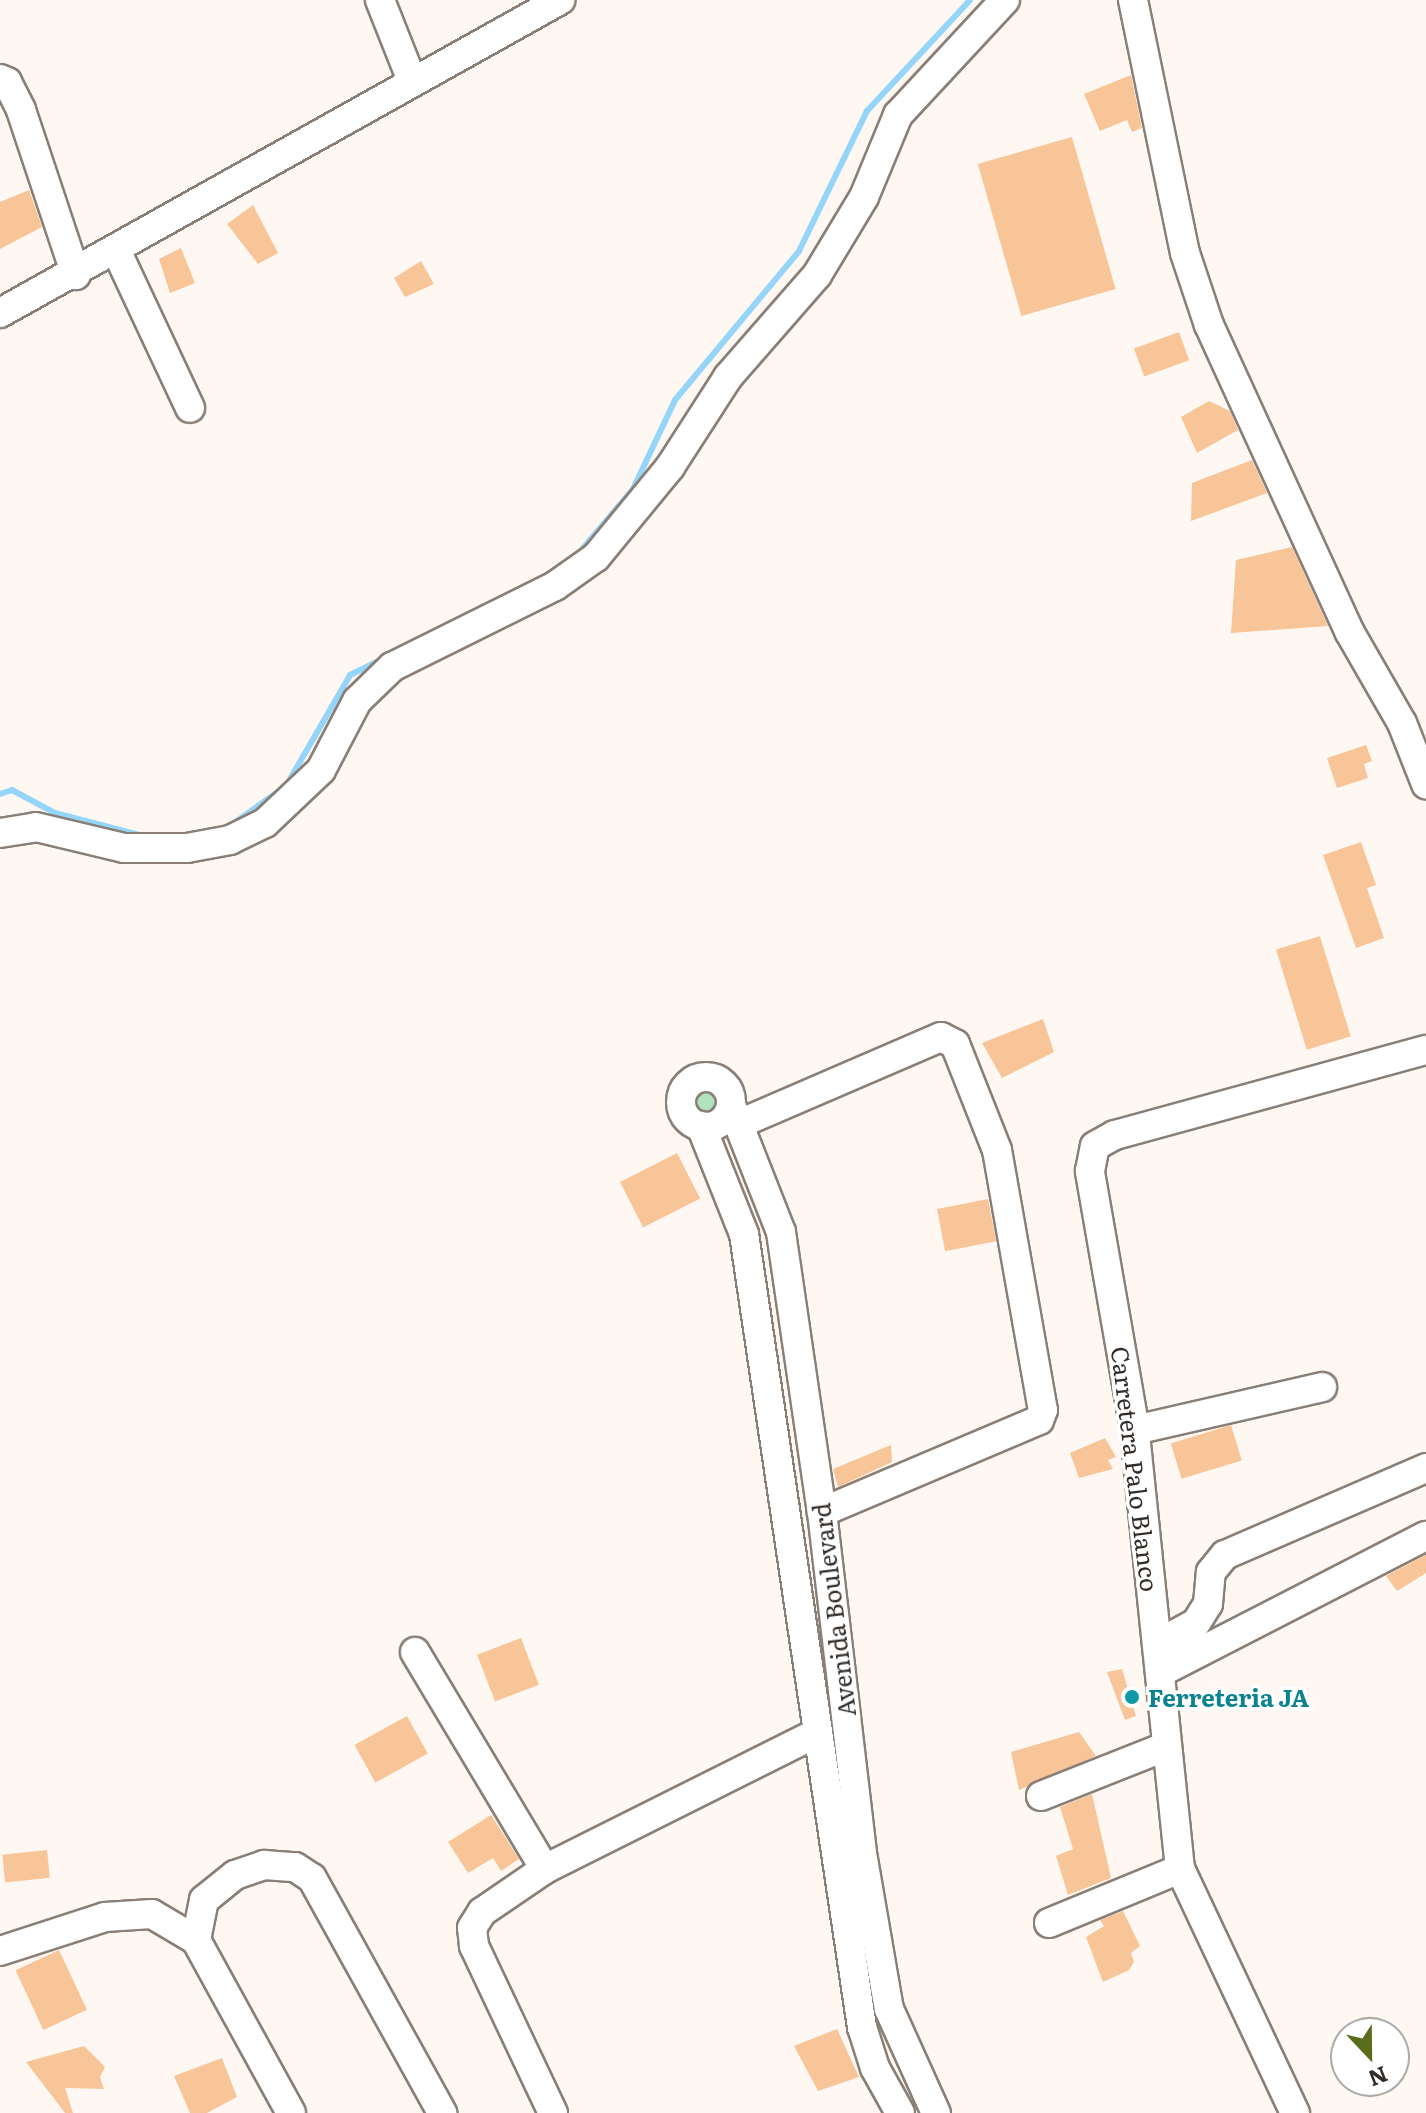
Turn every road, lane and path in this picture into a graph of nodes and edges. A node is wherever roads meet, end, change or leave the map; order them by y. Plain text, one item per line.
1 (380, 0) edge
2 (560, 0) edge
3 (1005, 0) edge
4 (1133, 0) edge
5 (0, 79) edge
6 (412, 81) junction
7 (117, 252) junction
8 (76, 275) junction
9 (0, 313) edge
10 (190, 408) dead end
11 (1426, 784) edge
12 (0, 833) edge
13 (1426, 1050) edge
14 (735, 1115) junction
15 (701, 1126) junction
16 (1322, 1387) dead end
17 (1135, 1430) junction
18 (1426, 1468) edge
19 (822, 1512) junction
20 (1426, 1536) edge
21 (415, 1652) dead end
22 (1159, 1658) junction
23 (818, 1732) junction
24 (1165, 1747) junction
25 (1041, 1796) dead end
26 (545, 1869) junction
27 (1180, 1869) junction
28 (1049, 1923) dead end
29 (196, 1940) junction
30 (0, 1951) edge
31 (291, 2113) edge
32 (442, 2113) edge
33 (553, 2113) edge
34 (900, 2113) edge
35 (936, 2113) edge
36 (1295, 2113) edge

1 - 6 street
2 - 6 street
3 - 12 street
4 - 11 street
5 - 8 street
6 - 7 street
7 - 8 street
7 - 10 street
8 - 9 street
13 - 17 street, Carretera Palo Blanco
14 - 15 street
14 - 15 street
14 - 19 street, Avenida Boulevard
14 - 19 street
15 - 23 street, Avenida Boulevard
16 - 17 street
17 - 22 street, Carretera Palo Blanco
18 - 22 street
19 - 35 street, Avenida Boulevard
20 - 22 street
21 - 26 street
22 - 24 street, Carretera Palo Blanco
23 - 26 street
23 - 34 street, Avenida Boulevard
24 - 25 street
24 - 27 street, Carretera Palo Blanco
26 - 33 street
27 - 28 street
27 - 36 street, Carretera Palo Blanco
29 - 30 street
29 - 31 street
29 - 32 street

